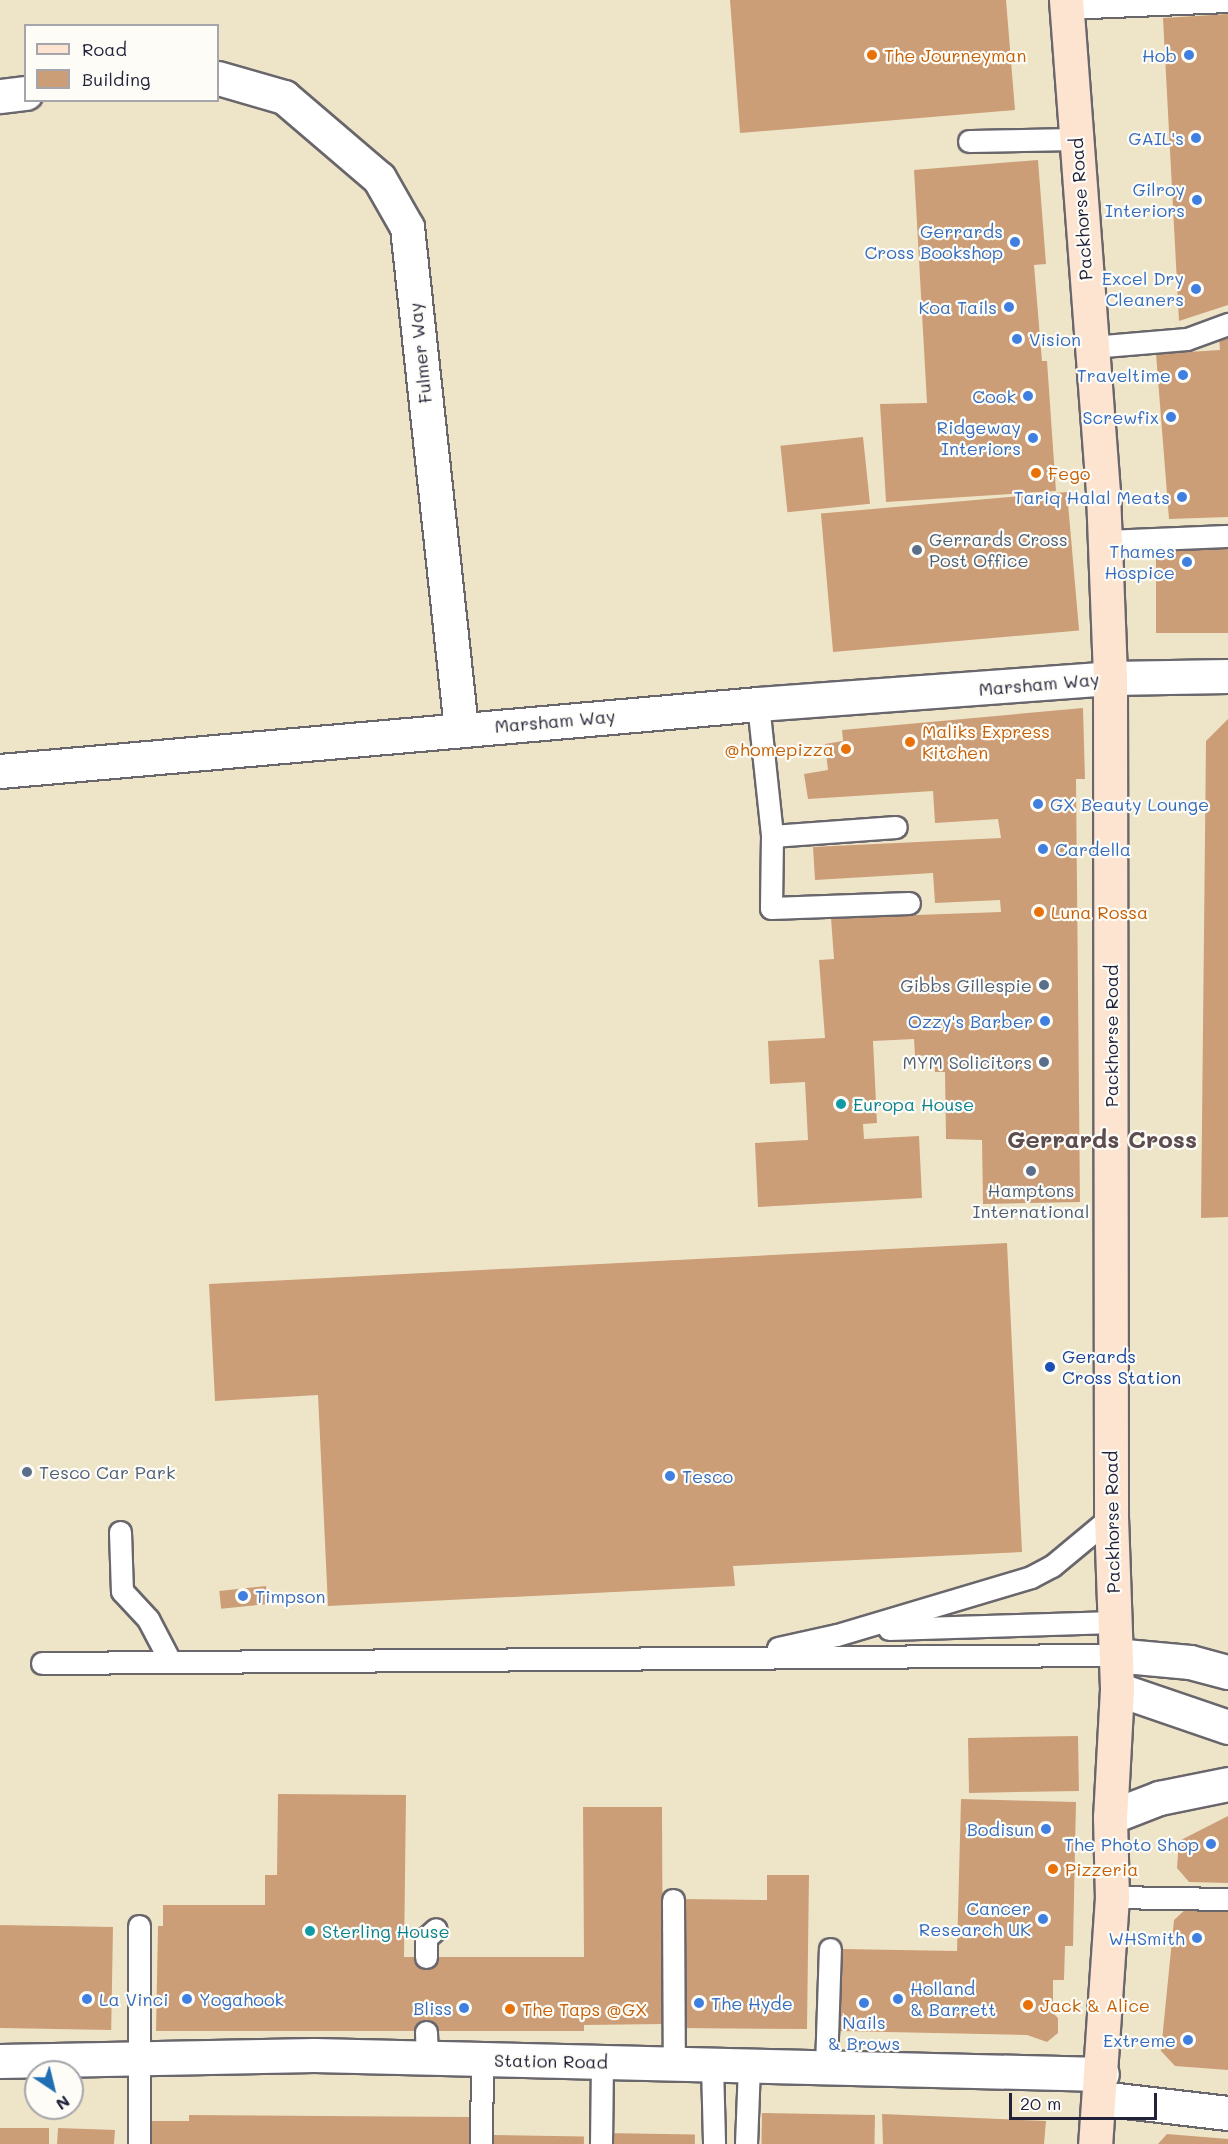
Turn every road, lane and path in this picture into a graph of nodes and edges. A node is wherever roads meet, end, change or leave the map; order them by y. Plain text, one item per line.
1 (1228, 1) edge
2 (1066, 4) edge
3 (219, 78) edge
4 (24, 93) edge
5 (0, 96) edge
6 (1076, 139) junction
7 (969, 141) dead end
8 (1228, 324) edge
9 (1092, 347) junction
10 (1228, 536) edge
11 (1104, 541) junction
12 (1228, 676) edge
13 (1110, 678) junction
14 (758, 704) junction
15 (461, 728) junction
16 (0, 771) edge
17 (896, 828) dead end
18 (772, 836) junction
19 (909, 903) dead end
20 (1111, 1517) junction
21 (120, 1532) dead end
22 (1114, 1622) junction
23 (837, 1635) junction
24 (1114, 1655) junction
25 (739, 1657) junction
26 (169, 1659) junction
27 (42, 1663) dead end
28 (1228, 1672) edge
29 (1117, 1689) junction
30 (1228, 1727) edge
31 (1228, 1784) edge
32 (1110, 1817) junction
33 (1112, 1898) junction
34 (1228, 1899) edge
35 (673, 1900) dead end
36 (139, 1926) dead end
37 (436, 1929) dead end
38 (830, 1949) dead end
39 (426, 1957) dead end
40 (141, 2058) junction
41 (482, 2059) junction
42 (0, 2061) edge
43 (602, 2062) junction
44 (674, 2064) junction
45 (712, 2065) junction
46 (749, 2066) junction
47 (826, 2067) junction
48 (1101, 2086) junction
49 (1228, 2113) edge
50 (139, 2144) edge
51 (482, 2144) edge
52 (601, 2144) edge
53 (714, 2144) edge
54 (746, 2144) edge
55 (1095, 2144) edge

1 - 2 lane
2 - 6 main road, Packhorse Road
3 - 15 street, Fulmer Way
4 - 5 street
6 - 7 lane
6 - 9 main road, Packhorse Road
8 - 9 lane
9 - 11 main road, Packhorse Road
10 - 11 lane
11 - 13 main road, Packhorse Road
12 - 13 street, Marsham Way
13 - 14 street, Marsham Way
13 - 20 main road, Packhorse Road
14 - 15 street, Marsham Way
14 - 18 lane
15 - 16 street, Marsham Way
17 - 18 lane
18 - 19 lane
20 - 22 main road, Packhorse Road
20 - 23 lane
21 - 26 lane
22 - 23 lane
22 - 24 main road, Packhorse Road
23 - 25 lane
24 - 25 lane
24 - 28 street
24 - 29 main road, Packhorse Road
25 - 26 lane
26 - 27 lane
29 - 30 street
29 - 32 main road, Packhorse Road
31 - 32 street
32 - 33 main road, Packhorse Road
33 - 34 lane
33 - 48 main road, Packhorse Road
35 - 44 lane
36 - 40 lane
37 - 39 lane
38 - 47 lane
40 - 41 street, Station Road
40 - 42 street, Station Road
40 - 50 lane
41 - 43 street, Station Road
41 - 51 lane
43 - 44 street, Station Road
43 - 52 lane
44 - 45 street, Station Road
45 - 46 street, Station Road
45 - 53 lane
46 - 47 street, Station Road
46 - 54 lane
47 - 48 street, Station Road
48 - 49 street, Station Road
48 - 55 main road, Packhorse Road

